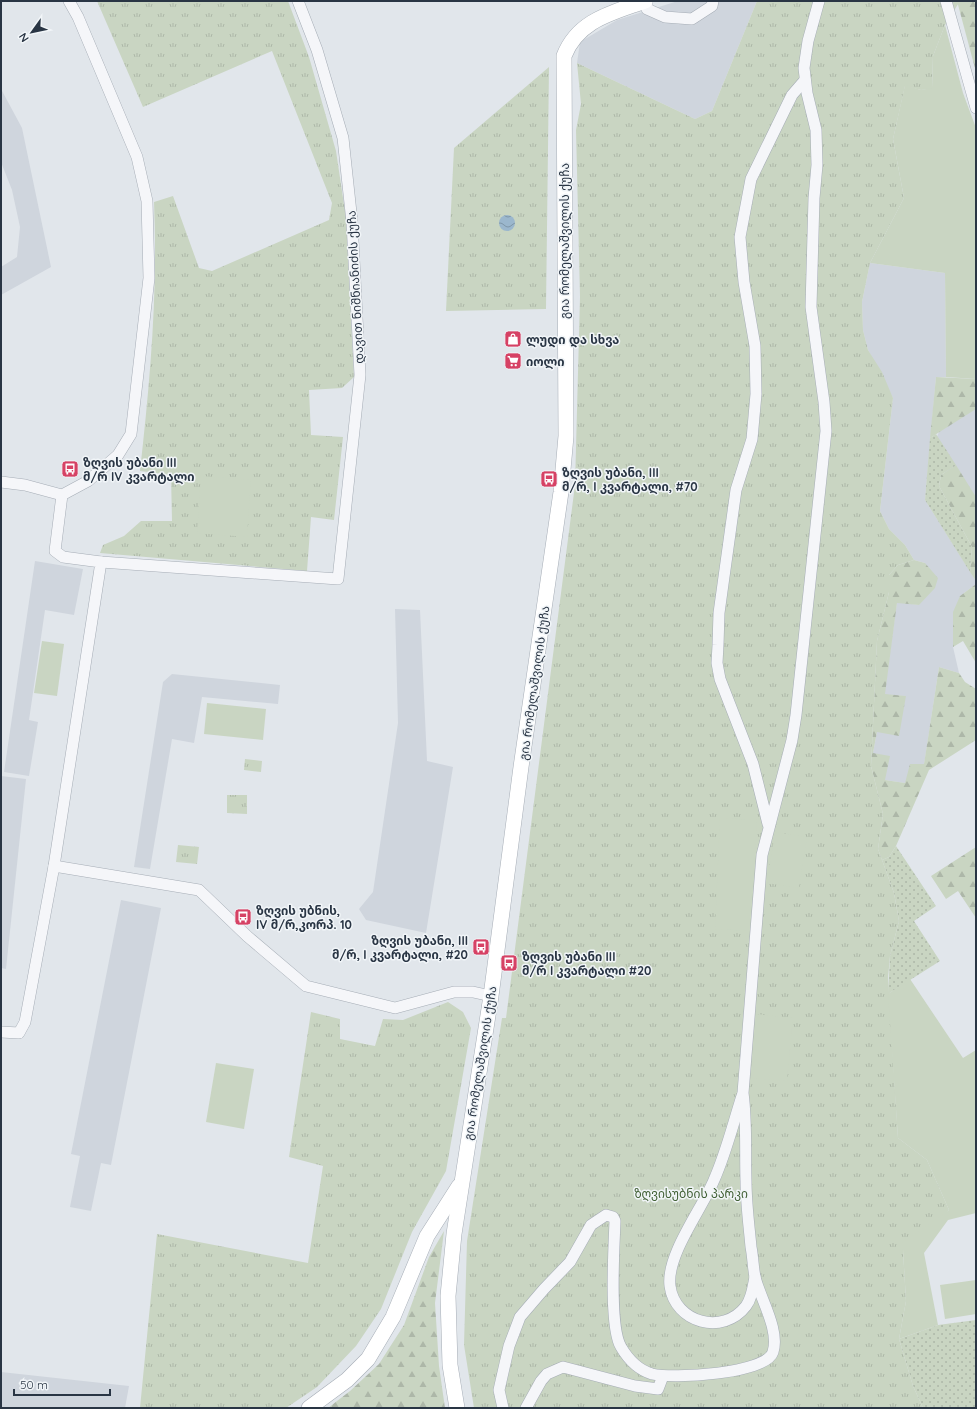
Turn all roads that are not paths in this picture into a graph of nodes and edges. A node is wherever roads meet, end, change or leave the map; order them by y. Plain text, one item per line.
1 (69, 1) edge
2 (298, 1) edge
3 (646, 1) edge
4 (713, 1) edge
5 (819, 1) edge
6 (946, 1) edge
7 (805, 80) junction
8 (976, 108) edge
9 (1, 482) edge
10 (62, 495) junction
11 (101, 562) junction
12 (768, 827) junction
13 (54, 866) junction
14 (491, 996) junction
15 (1, 1032) edge
16 (743, 1093) junction
17 (462, 1181) junction
18 (755, 1277) junction
19 (663, 1376) junction
20 (309, 1408) edge
21 (457, 1408) edge
22 (503, 1408) edge
23 (526, 1408) edge

1 - 10 street
2 - 11 street, დავით ნიშნიანიძის ქუჩა
3 - 4 street
3 - 14 street, გია რომელაშვილის ქუჩა
5 - 7 street
6 - 8 street
7 - 12 street
7 - 12 street
9 - 10 street
10 - 11 street
11 - 13 street
12 - 16 street
13 - 14 street
13 - 15 street
14 - 17 street, გია რომელაშვილის ქუჩა
16 - 18 street
16 - 18 street
17 - 20 street
17 - 21 street, გია რომელაშვილის ქუჩა
18 - 19 street
19 - 22 street
19 - 23 street

